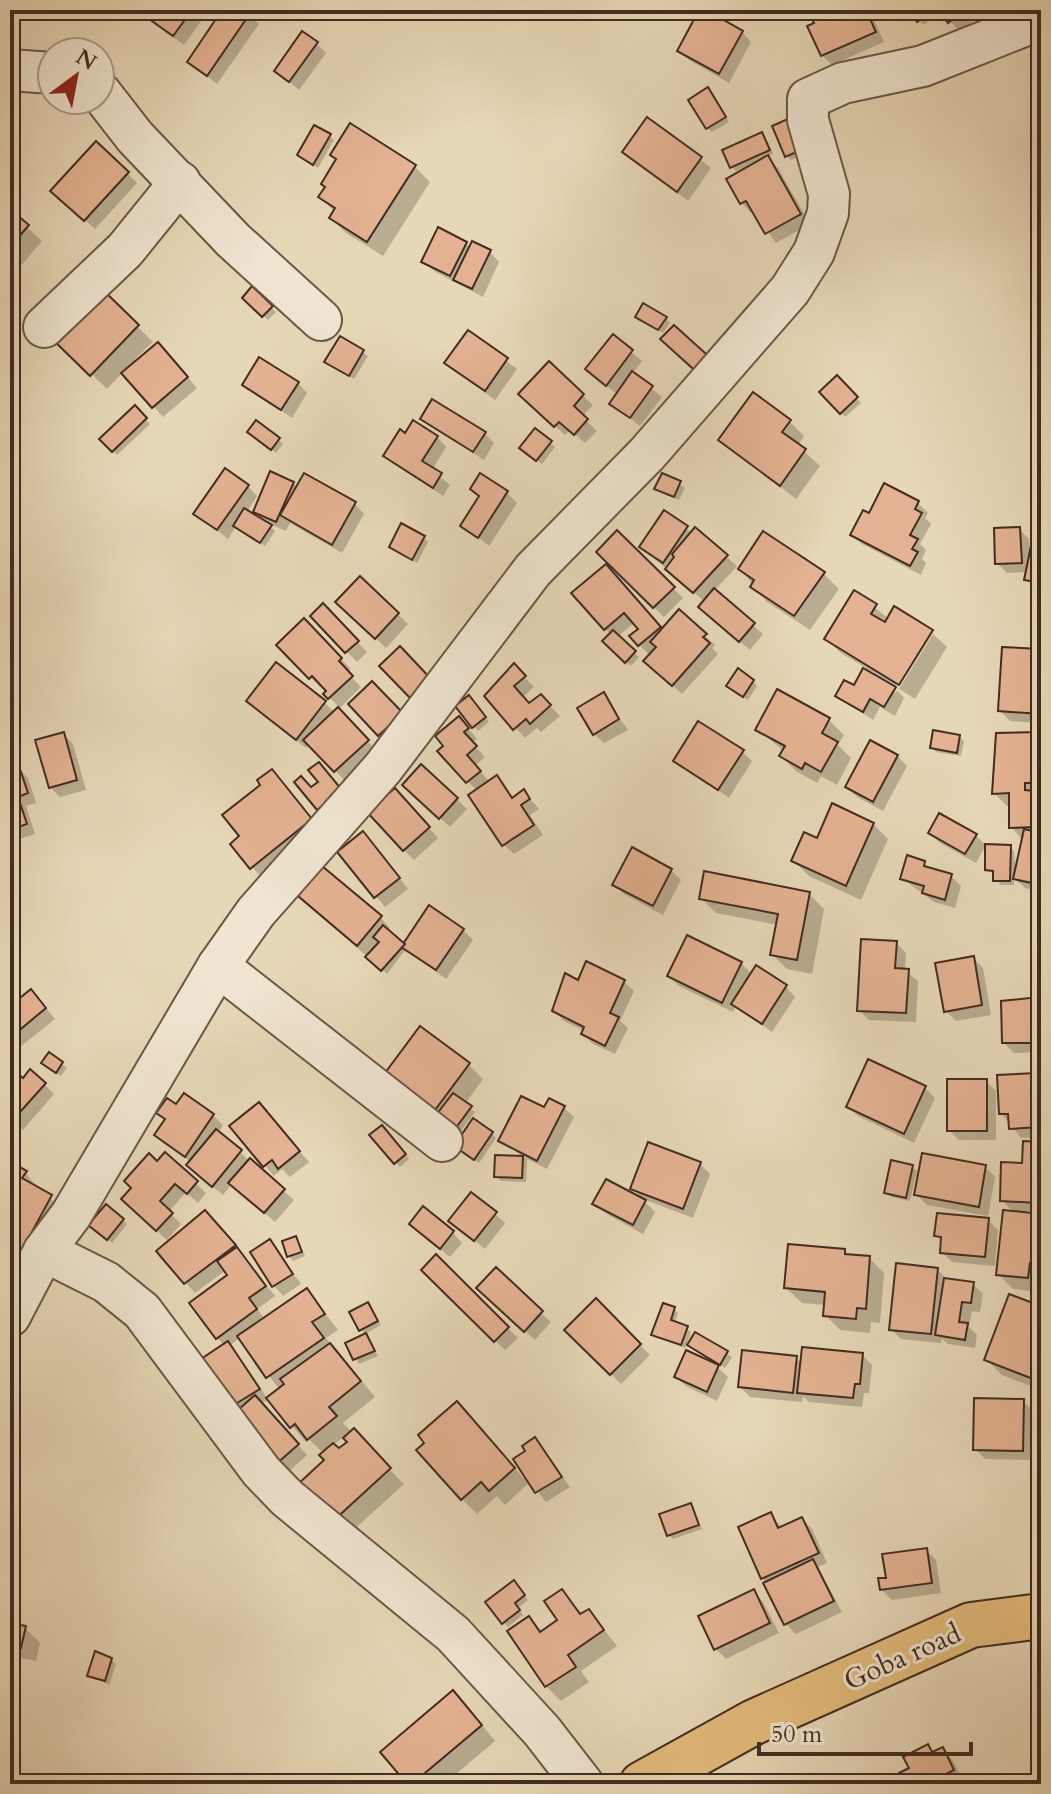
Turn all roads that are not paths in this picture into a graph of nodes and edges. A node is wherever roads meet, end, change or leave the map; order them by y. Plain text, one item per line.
1 (1041, 19) edge
2 (10, 70) edge
3 (36, 72) edge
4 (116, 113) edge
5 (180, 182) junction
6 (321, 320) dead end
7 (44, 327) dead end
8 (218, 966) junction
9 (442, 1141) dead end
10 (44, 1251) junction
11 (10, 1316) edge
12 (1041, 1616) edge
13 (583, 1784) edge
14 (642, 1784) edge

1 - 8 street
2 - 3 street
4 - 5 street
5 - 6 street
5 - 7 street
8 - 9 street
8 - 10 street
10 - 11 street
10 - 13 street
12 - 14 main road, Goba road

